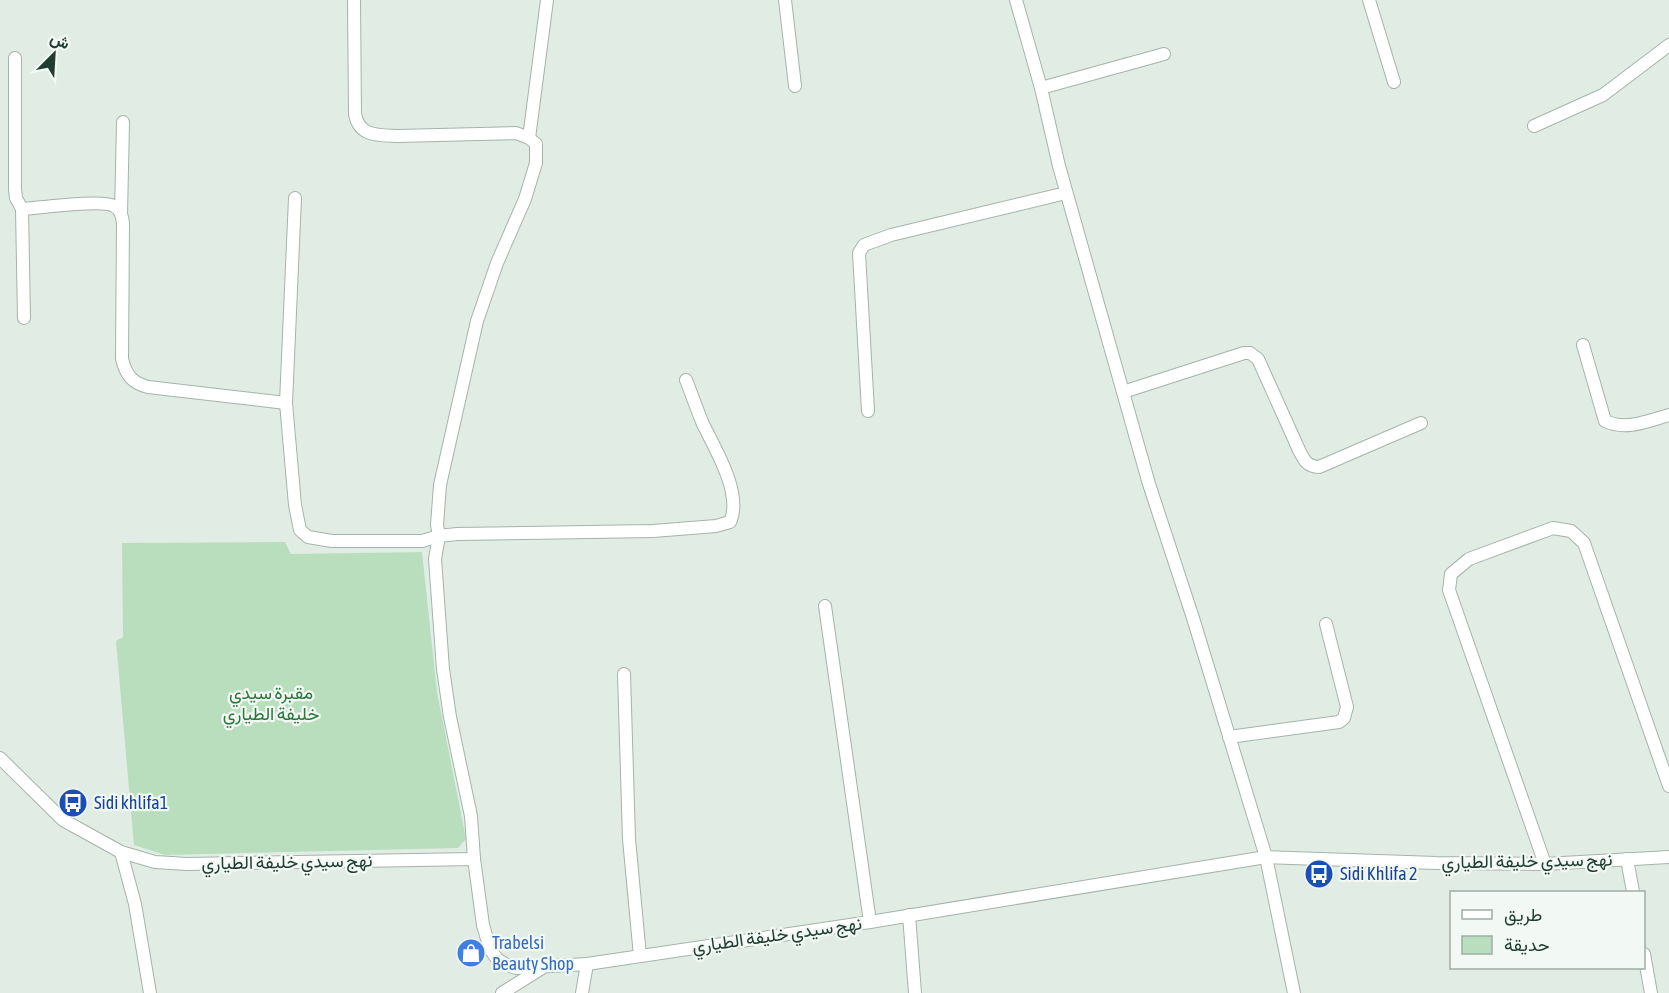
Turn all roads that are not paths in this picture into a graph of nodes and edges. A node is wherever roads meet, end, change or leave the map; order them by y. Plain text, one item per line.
1 (354, 0) edge
2 (547, 0) edge
3 (785, 0) edge
4 (1016, 0) edge
5 (1369, 0) edge
6 (1669, 45) edge
7 (1164, 54) dead end
8 (15, 58) dead end
9 (1394, 82) dead end
10 (795, 86) dead end
11 (1041, 88) junction
12 (123, 122) dead end
13 (1534, 126) dead end
14 (529, 138) junction
15 (1066, 193) junction
16 (295, 198) dead end
17 (22, 209) junction
18 (121, 214) junction
19 (24, 318) dead end
20 (1583, 345) dead end
21 (686, 380) dead end
22 (1123, 392) junction
23 (286, 403) junction
24 (868, 411) dead end
25 (1669, 415) edge
26 (1420, 423) dead end
27 (439, 536) junction
28 (825, 606) dead end
29 (1326, 624) dead end
30 (624, 674) dead end
31 (1229, 737) junction
32 (0, 758) edge
33 (1669, 786) edge
34 (121, 852) junction
35 (1266, 857) junction
36 (1669, 857) edge
37 (474, 859) junction
38 (1627, 859) junction
39 (1545, 864) junction
40 (1633, 891) edge
41 (909, 915) junction
42 (870, 921) junction
43 (640, 956) junction
44 (1645, 959) edge
45 (587, 964) junction
46 (543, 967) junction
47 (150, 993) edge
48 (502, 993) edge
49 (582, 993) edge
50 (915, 993) edge
51 (1294, 993) edge
52 (1652, 993) edge

1 - 14 street
2 - 14 street
3 - 10 street
4 - 11 street
5 - 9 street
6 - 13 street
7 - 11 street
8 - 17 street
11 - 15 street
12 - 18 street
14 - 27 street
15 - 22 street
15 - 24 street
16 - 23 street
17 - 18 street
17 - 19 street
18 - 23 street
20 - 25 street
21 - 27 street
22 - 26 street
22 - 31 street
23 - 27 street
27 - 37 street
28 - 42 street
29 - 31 street
30 - 43 street
31 - 35 street
32 - 34 street, نهج سيدي خليفة الطياري
33 - 39 street
34 - 37 street, نهج سيدي خليفة الطياري
34 - 47 street
35 - 39 street, نهج سيدي خليفة الطياري
35 - 41 street, نهج سيدي خليفة الطياري
35 - 51 street
36 - 38 street, نهج سيدي خليفة الطياري
37 - 46 street, نهج سيدي خليفة الطياري
38 - 39 street, نهج سيدي خليفة الطياري
38 - 40 street
41 - 42 street, نهج سيدي خليفة الطياري
41 - 50 street
42 - 43 street, نهج سيدي خليفة الطياري
43 - 45 street, نهج سيدي خليفة الطياري
44 - 52 street
45 - 46 street, نهج سيدي خليفة الطياري
45 - 49 street
46 - 48 street

